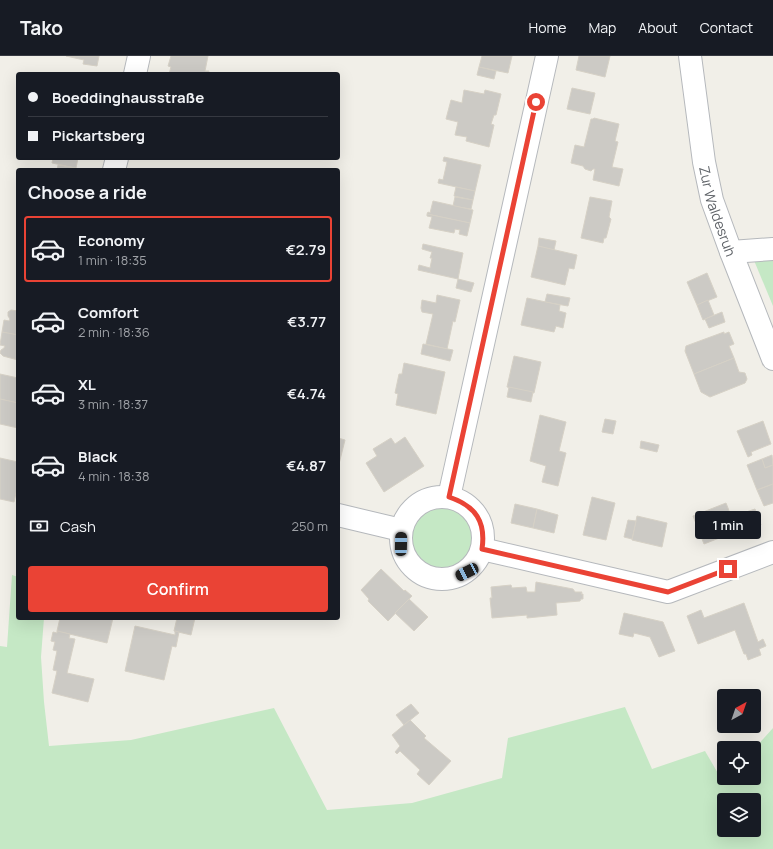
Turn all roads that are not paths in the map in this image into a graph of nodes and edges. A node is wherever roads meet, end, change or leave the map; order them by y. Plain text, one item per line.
1 (139, 56) edge
2 (546, 56) edge
3 (690, 56) edge
4 (135, 72) edge
5 (773, 249) edge
6 (731, 252) junction
7 (773, 359) edge
8 (449, 497) junction
9 (340, 515) edge
10 (401, 530) junction
11 (482, 549) junction
12 (773, 552) edge

1 - 4 street
2 - 8 street
3 - 6 street, Zur Waldesruh
5 - 6 street
6 - 7 street, Zur Waldesruh
8 - 10 street
8 - 11 street
9 - 10 street
10 - 11 street
11 - 12 street

